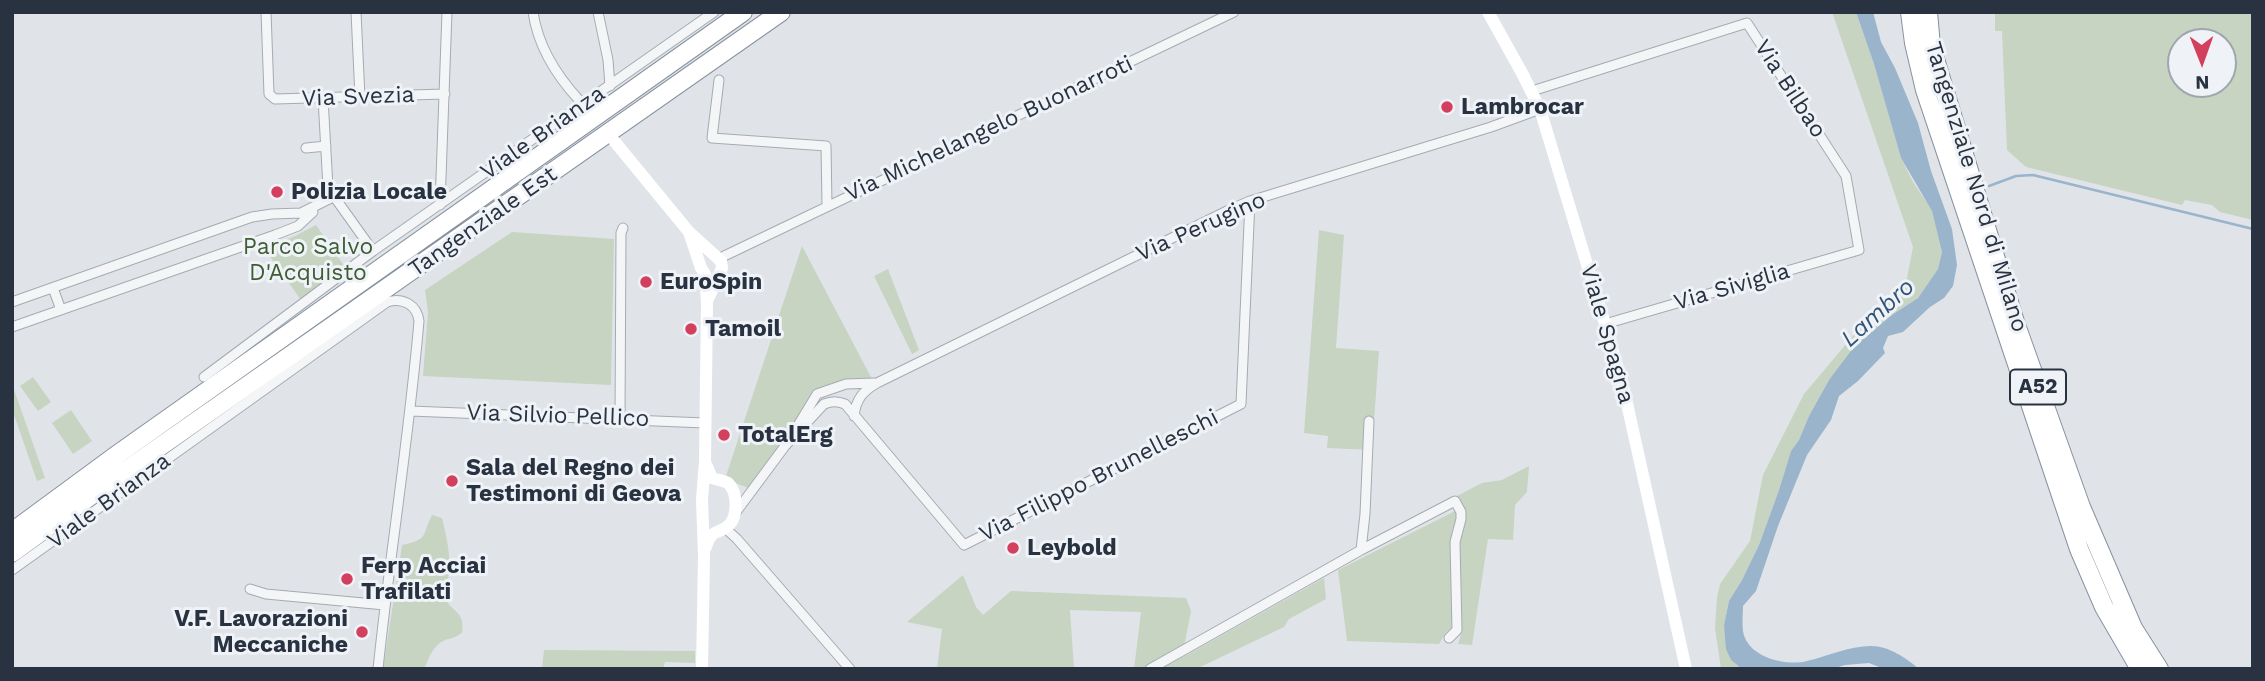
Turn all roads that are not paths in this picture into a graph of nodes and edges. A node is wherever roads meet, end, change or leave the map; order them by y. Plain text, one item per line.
1 (266, 12) edge
2 (356, 12) edge
3 (447, 12) edge
4 (533, 12) edge
5 (598, 12) edge
6 (714, 12) edge
7 (743, 12) edge
8 (781, 12) edge
9 (1234, 12) edge
10 (1488, 12) edge
11 (1910, 12) edge
12 (1928, 12) edge
13 (719, 80) dead end
14 (610, 86) junction
15 (1532, 91) junction
16 (444, 94) junction
17 (360, 97) junction
18 (323, 98) junction
19 (579, 100) dead end
20 (1540, 109) junction
21 (615, 142) dead end
22 (326, 146) junction
23 (306, 148) dead end
24 (333, 197) junction
25 (1250, 201) junction
26 (440, 205) junction
27 (827, 206) junction
28 (317, 207) junction
29 (622, 228) dead end
30 (1859, 250) joint
31 (373, 251) junction
32 (713, 266) junction
33 (53, 288) junction
34 (12, 302) edge
35 (61, 310) junction
36 (1605, 324) junction
37 (12, 327) edge
38 (204, 377) dead end
39 (877, 383) junction
40 (411, 411) junction
41 (854, 416) junction
42 (620, 418) junction
43 (1369, 421) dead end
44 (705, 423) junction
45 (785, 446) junction
46 (705, 461) junction
47 (716, 480) junction
48 (704, 489) junction
49 (732, 489) junction
50 (751, 490) junction
51 (735, 513) junction
52 (703, 519) junction
53 (721, 529) junction
54 (12, 532) edge
55 (1361, 550) junction
56 (12, 553) edge
57 (704, 556) junction
58 (12, 570) edge
59 (250, 589) dead end
60 (385, 604) junction
61 (1449, 638) dead end
62 (378, 669) edge
63 (702, 669) edge
64 (850, 669) edge
65 (1150, 669) edge
66 (1686, 669) edge
67 (2140, 669) edge
68 (2159, 669) edge

1 - 18 street, Via Svezia
2 - 17 street
3 - 16 street
4 - 19 street
5 - 14 street
6 - 14 street, Viale Brianza
7 - 54 highway, Tangenziale Est
8 - 56 highway, Tangenziale Est
9 - 27 street, Via Michelangelo Buonarroti
10 - 15 street, Viale Spagna
11 - 67 highway, Tangenziale Nord di Milano / A52
12 - 68 highway, Tangenziale Nord di Milano / A52
13 - 27 street
14 - 26 street, Viale Brianza
15 - 20 street, Viale Spagna
15 - 30 street, Via Bilbao
16 - 17 street, Via Svezia
16 - 26 street
17 - 18 street, Via Svezia
18 - 22 street
20 - 25 street, Via Perugino
20 - 36 street, Viale Spagna
21 - 32 street
22 - 23 street
22 - 24 street
24 - 28 street
24 - 31 street
25 - 39 street, Via Perugino
25 - 41 street, Via Filippo Brunelleschi
26 - 31 street, Viale Brianza
27 - 32 street, Via Michelangelo Buonarroti
28 - 33 street
28 - 35 street
29 - 42 street
30 - 36 street, Via Siviglia
31 - 38 street, Viale Brianza
32 - 44 street
33 - 34 street
33 - 35 street
35 - 37 street
36 - 66 street, Viale Spagna
39 - 41 street, Via Perugino
39 - 45 street, Via Perugino
40 - 42 street, Via Silvio Pellico
40 - 58 street, Viale Brianza
40 - 60 street
41 - 45 street, Via Perugino
42 - 44 street, Via Silvio Pellico
43 - 55 street
44 - 46 street
45 - 50 street, Via Perugino
46 - 47 street
46 - 48 street
47 - 48 street
47 - 49 street
48 - 52 street
49 - 50 street
49 - 51 street
50 - 51 street, Via Perugino
51 - 53 street
52 - 53 street
52 - 57 street
53 - 57 street
53 - 64 street
55 - 61 street
55 - 65 street
57 - 63 street
59 - 60 street
60 - 62 street

